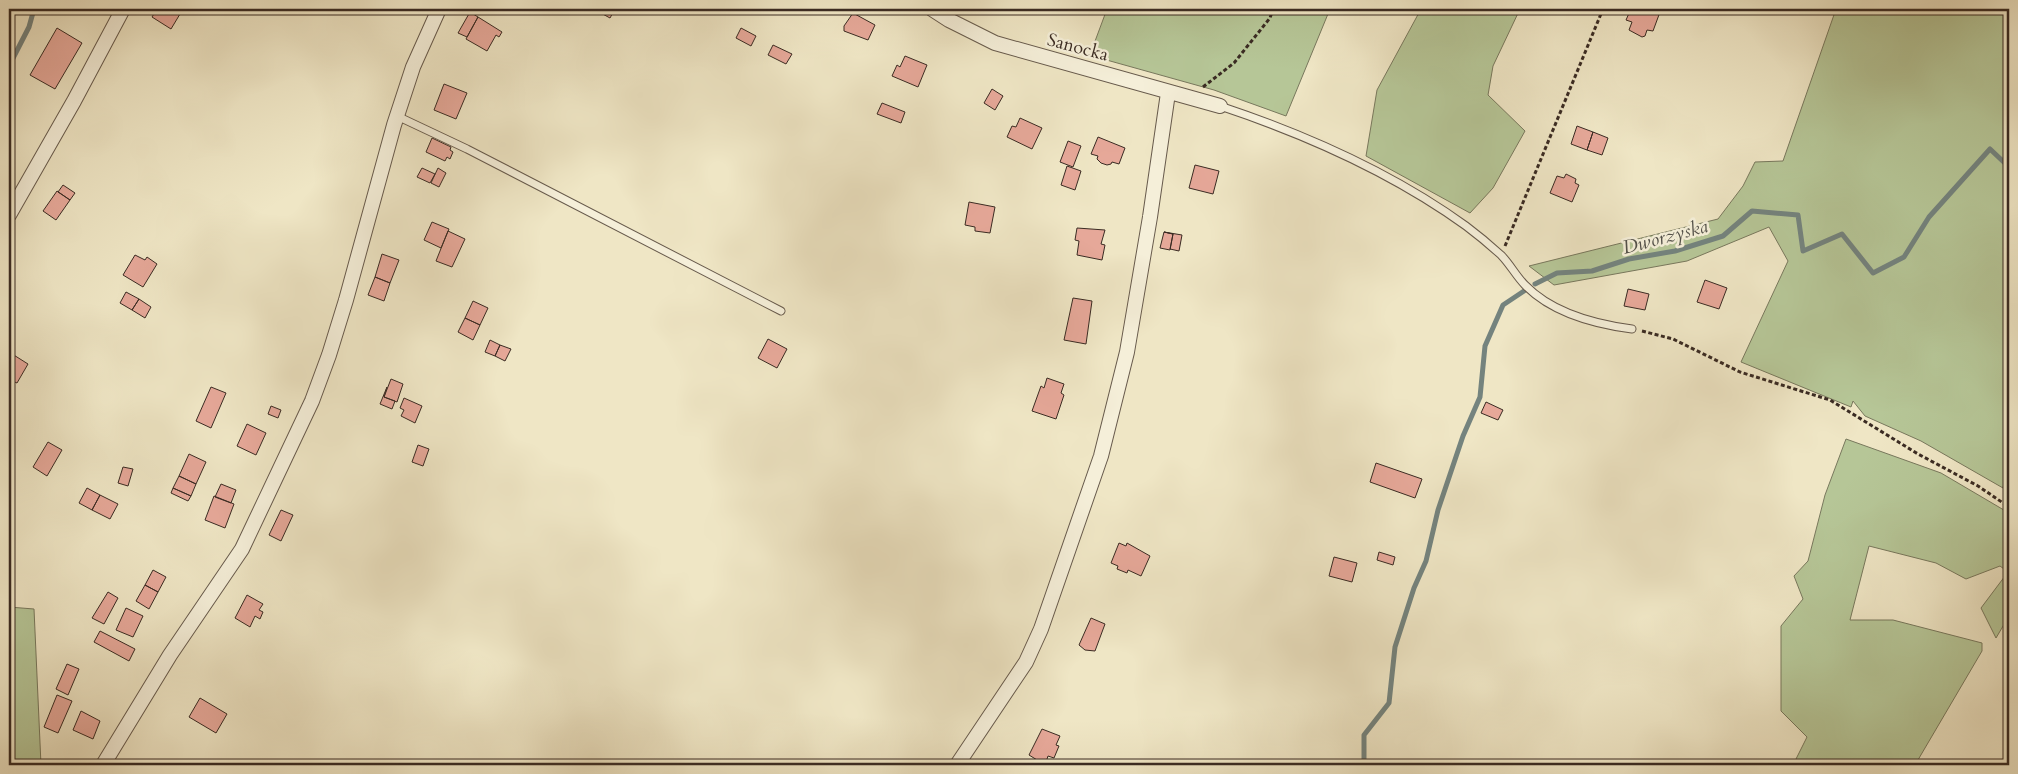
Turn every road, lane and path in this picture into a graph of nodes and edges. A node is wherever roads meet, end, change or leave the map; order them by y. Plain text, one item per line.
1 (123, 9) edge
2 (439, 9) edge
3 (932, 9) edge
4 (1273, 9) edge
5 (1603, 9) edge
6 (1168, 93) junction
7 (1189, 98) junction
8 (1220, 106) joint
9 (397, 116) junction
10 (9, 215) edge
11 (1502, 256) junction
12 (781, 311) dead end
13 (1632, 329) joint
14 (2009, 507) edge
15 (103, 765) edge
16 (957, 765) edge

1 - 10 street
2 - 9 street
3 - 6 street, Sanocka
4 - 7 path
5 - 11 path
6 - 7 street, Sanocka
6 - 16 street
7 - 8 street, Sanocka
8 - 11 lane
9 - 12 lane
9 - 15 street
11 - 13 lane
13 - 14 path

